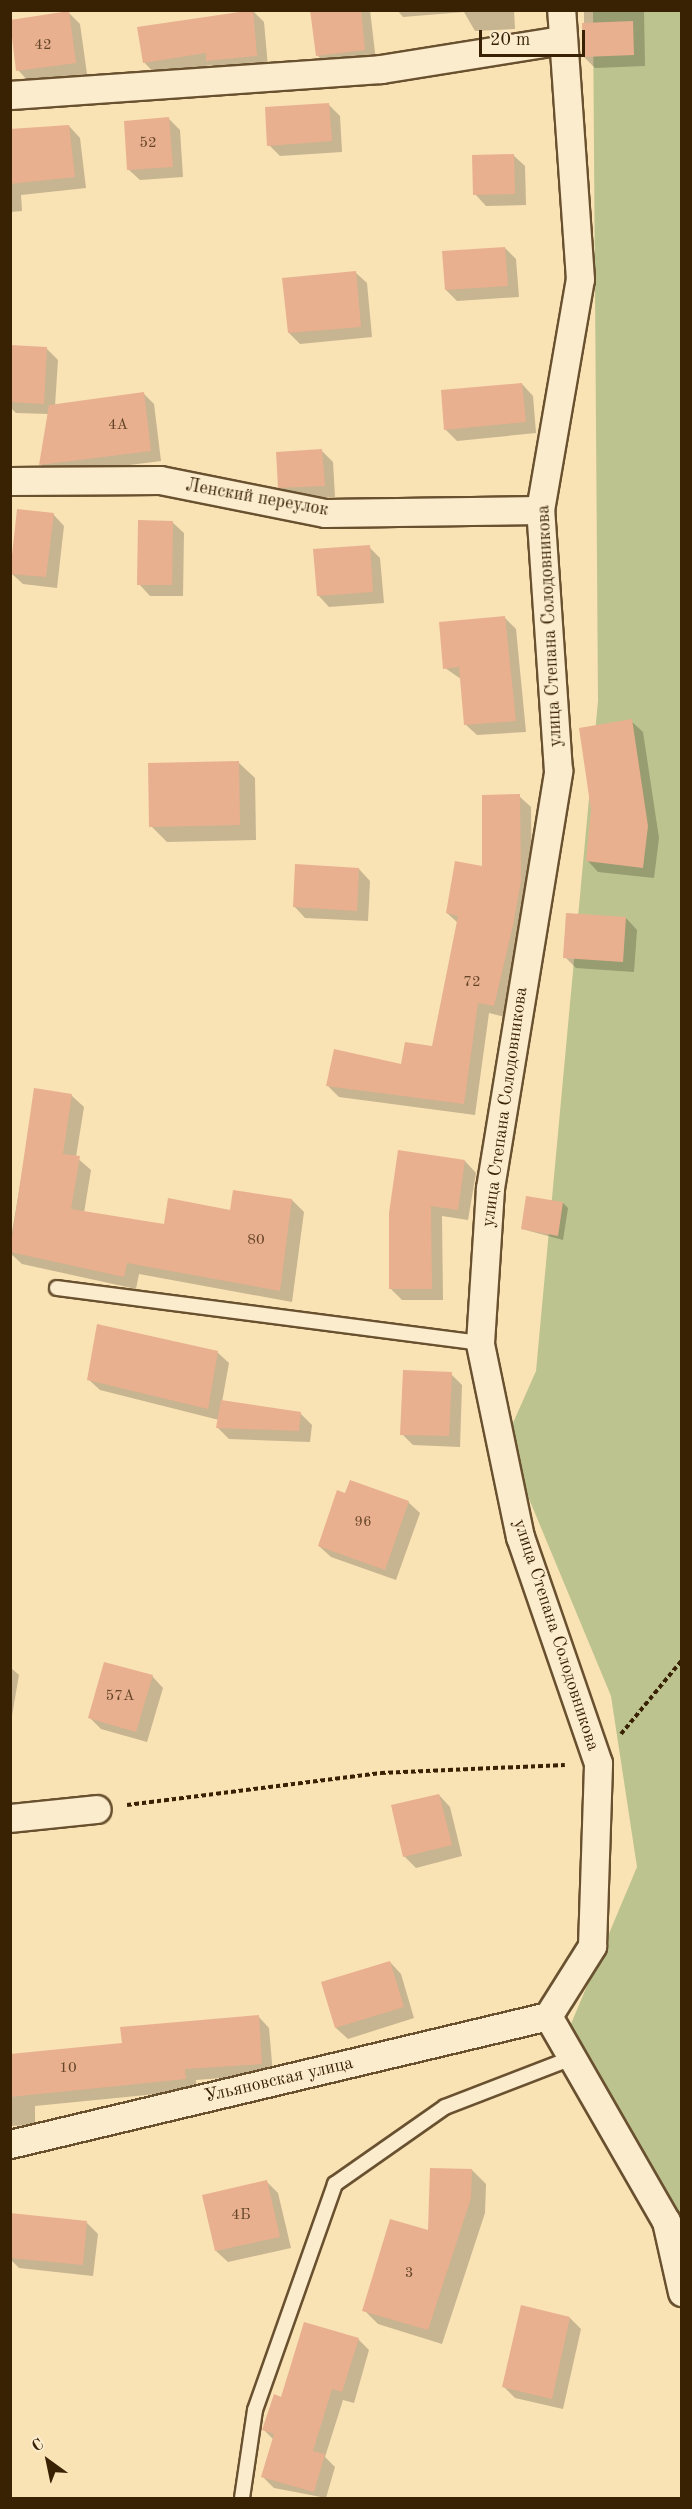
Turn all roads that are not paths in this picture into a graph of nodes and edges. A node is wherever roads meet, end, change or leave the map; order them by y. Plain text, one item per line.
1 (561, 10) edge
2 (562, 40) junction
3 (10, 95) edge
4 (10, 481) edge
5 (540, 510) junction
6 (57, 1288) dead end
7 (480, 1343) junction
8 (97, 1809) road end
9 (10, 1818) edge
10 (548, 2016) junction
11 (572, 2058) junction
12 (10, 2144) edge
13 (681, 2292) edge
14 (242, 2499) edge

1 - 2 street, улица Степана Солодовникова
2 - 3 street
2 - 5 street, улица Степана Солодовникова
4 - 5 street, Ленский переулок
5 - 7 street, улица Степана Солодовникова
6 - 7 lane
7 - 10 street, улица Степана Солодовникова
8 - 9 street
10 - 11 street
10 - 12 street, Ульяновская улица
11 - 13 street
11 - 14 lane

